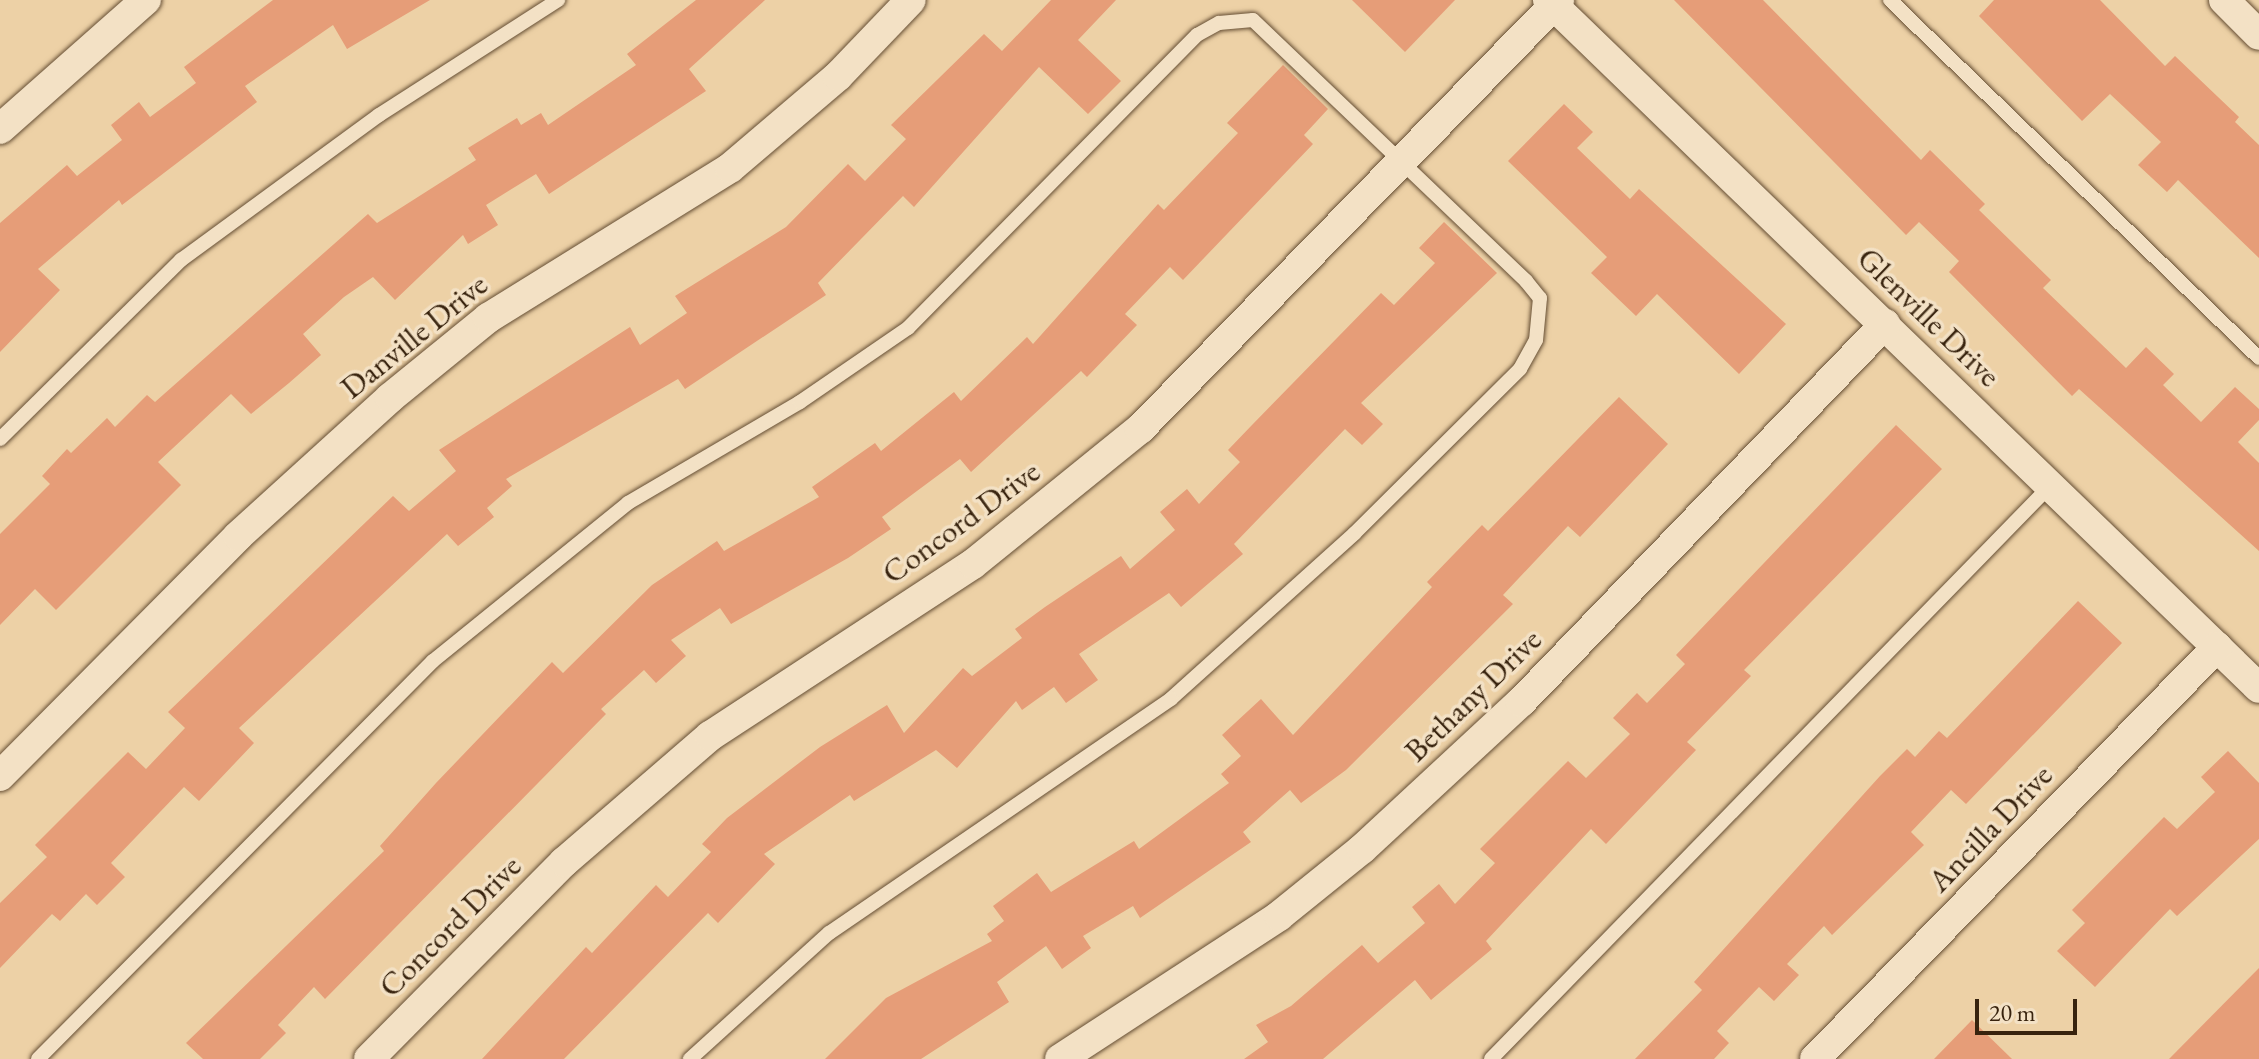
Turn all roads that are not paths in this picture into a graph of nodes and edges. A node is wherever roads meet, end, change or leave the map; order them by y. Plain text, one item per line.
1 (146, 0) edge
2 (558, 0) edge
3 (911, 0) edge
4 (1890, 0) edge
5 (2224, 0) edge
6 (1554, 2) edge
7 (2259, 35) edge
8 (0, 129) edge
9 (1403, 160) junction
10 (1885, 324) junction
11 (2259, 358) edge
12 (0, 439) edge
13 (2052, 484) junction
14 (2217, 647) junction
15 (2259, 688) edge
16 (0, 776) edge
17 (38, 1059) edge
18 (369, 1059) edge
19 (690, 1059) edge
20 (1060, 1059) edge
21 (1491, 1059) edge
22 (1815, 1059) edge

1 - 8 street
2 - 12 lane
3 - 16 street, Danville Drive
4 - 11 lane
5 - 7 street
6 - 9 street, Concord Drive
6 - 10 street, Glenville Drive
9 - 17 lane
9 - 18 street, Concord Drive
9 - 19 lane
10 - 13 street, Glenville Drive
10 - 20 street, Bethany Drive
13 - 14 street, Glenville Drive
13 - 21 lane
14 - 15 street, Glenville Drive
14 - 22 street, Ancilla Drive

